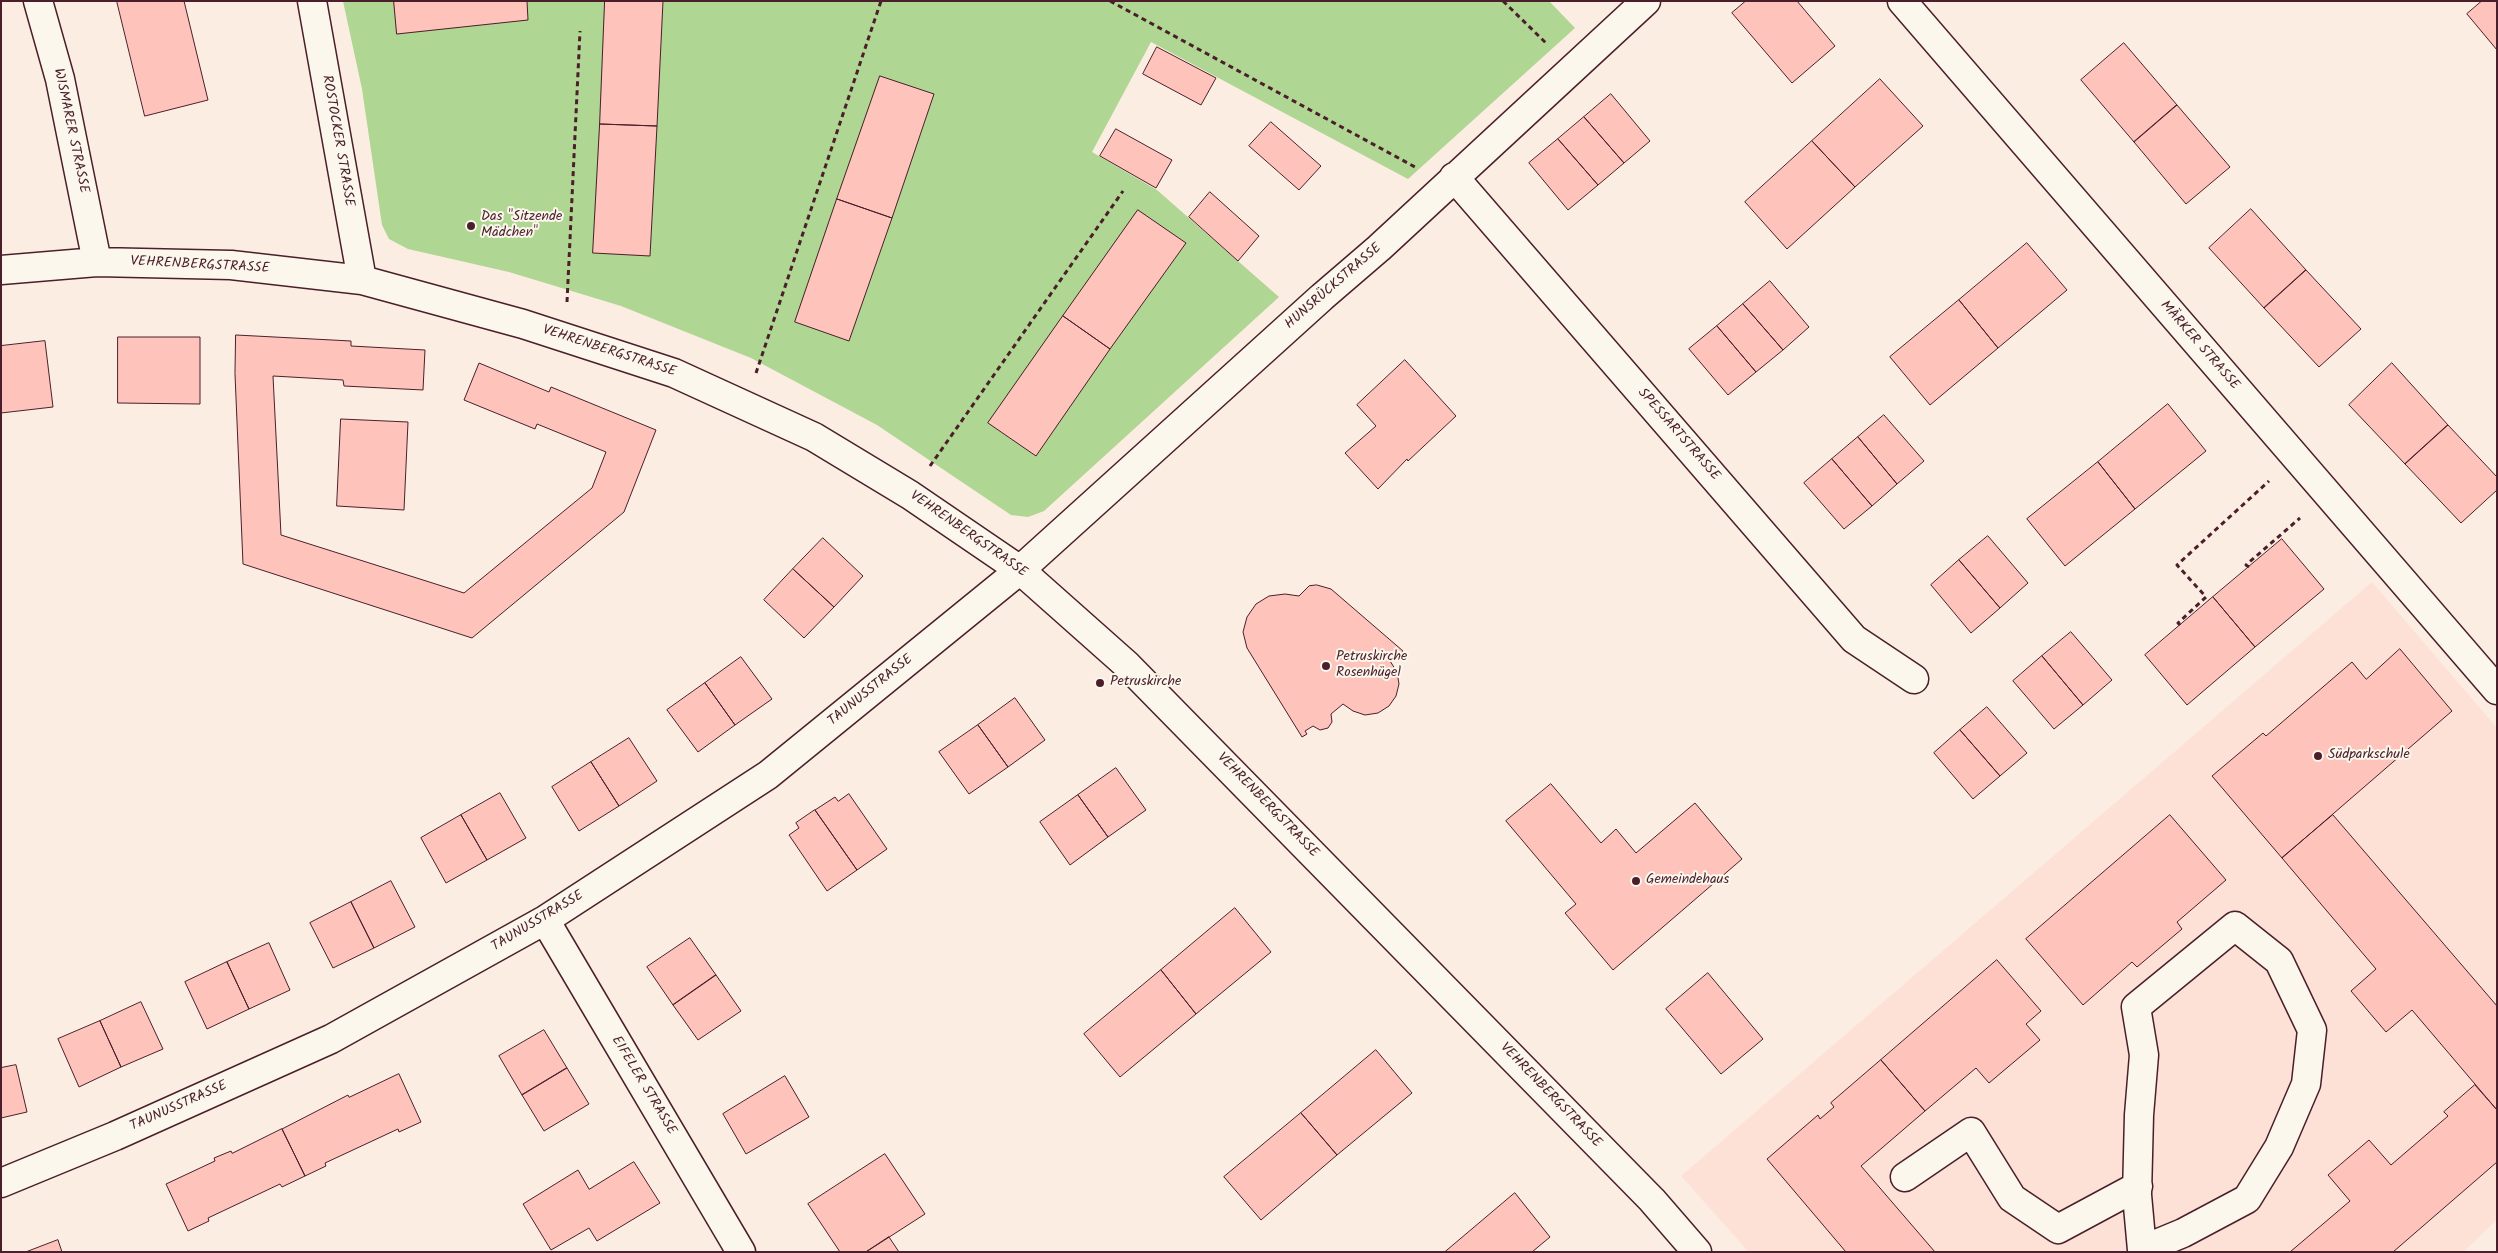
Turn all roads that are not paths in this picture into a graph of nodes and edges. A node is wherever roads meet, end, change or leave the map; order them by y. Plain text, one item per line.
1 (38, 1) edge
2 (312, 1) edge
3 (1646, 1) edge
4 (1902, 1) edge
5 (1454, 177) junction
6 (97, 262) junction
7 (1, 270) edge
8 (362, 280) junction
9 (1020, 570) junction
10 (1914, 679) dead end
11 (2497, 690) edge
12 (545, 920) junction
13 (1905, 1177) dead end
14 (1, 1183) edge
15 (2138, 1186) junction
16 (2143, 1251) edge
17 (740, 1252) edge
18 (1697, 1252) edge

1 - 6 street, WISMARER STRASSE
2 - 8 street, ROSTOCKER STRASSE
3 - 5 street, HUNSRÜCKSTRASSE
4 - 11 street, MÄRKER STRASSE
5 - 9 street, HUNSRÜCKSTRASSE
5 - 10 street, SPESSARTSTRASSE
6 - 7 street, VEHRENBERGSTRASSE
6 - 8 street, VEHRENBERGSTRASSE
8 - 9 street, VEHRENBERGSTRASSE
9 - 12 street, TAUNUSSTRASSE
9 - 18 street, VEHRENBERGSTRASSE
12 - 14 street, TAUNUSSTRASSE
12 - 17 street, EIFELER STRASSE
13 - 15 street
15 - 16 street
15 - 16 street

